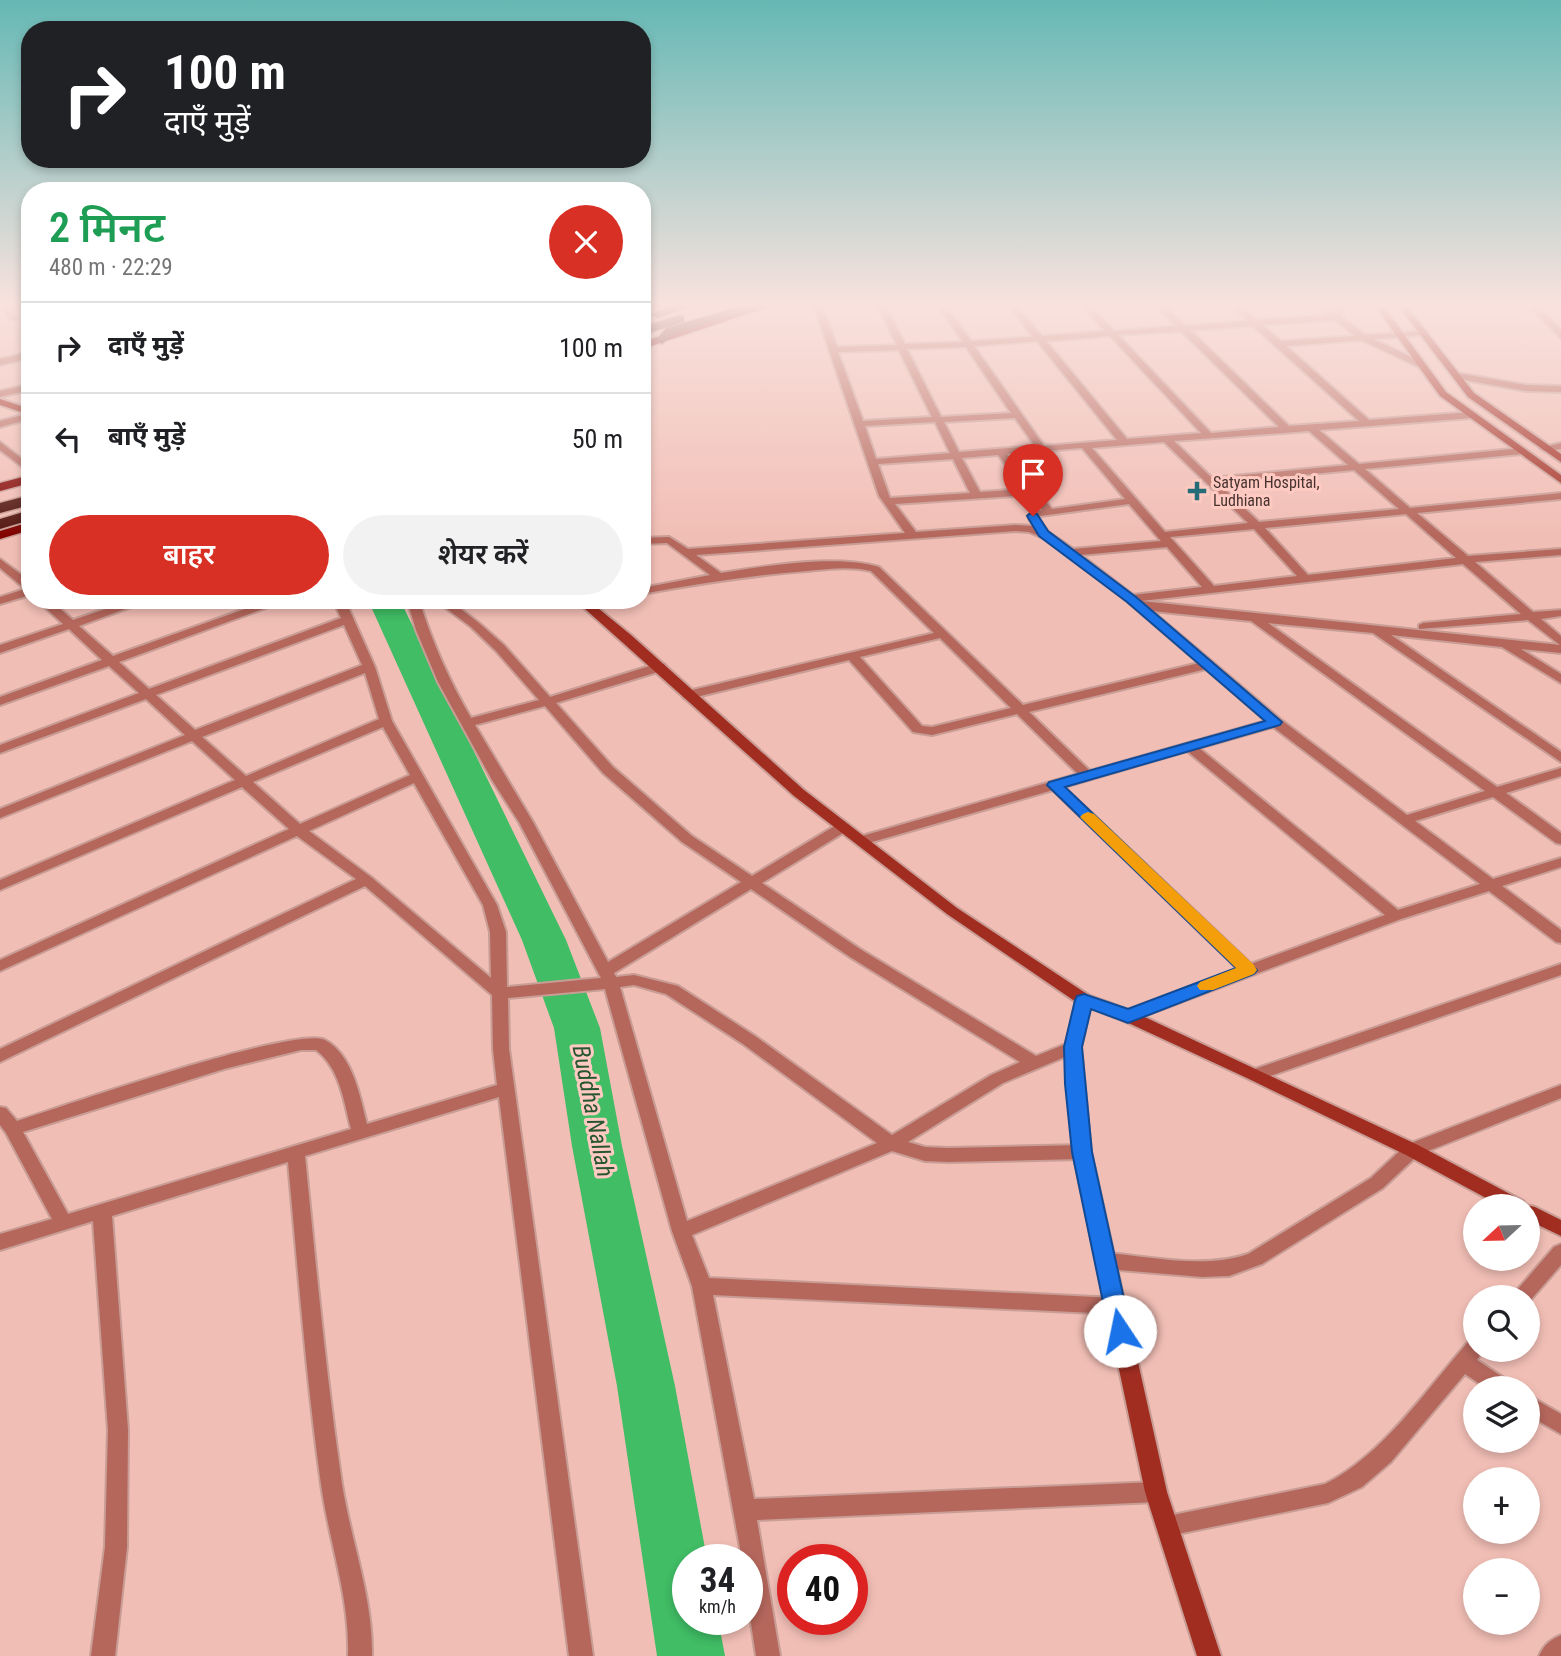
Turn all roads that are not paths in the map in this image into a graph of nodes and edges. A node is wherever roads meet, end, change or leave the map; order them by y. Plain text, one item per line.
1 (844, 380) edge
2 (919, 380) edge
3 (994, 380) edge
4 (1075, 380) edge
5 (1156, 380) edge
6 (1236, 380) edge
7 (1319, 380) edge
8 (1433, 380) edge
9 (1460, 380) edge
10 (1484, 380) edge
11 (21, 389) edge
12 (1561, 389) edge
13 (0, 394) edge
14 (0, 402) edge
15 (21, 410) edge
16 (1018, 415) junction
17 (1471, 415) junction
18 (21, 417) edge
19 (937, 421) junction
20 (1367, 423) junction
21 (0, 424) edge
22 (858, 424) junction
23 (1310, 427) junction
24 (1286, 429) junction
25 (1209, 436) junction
26 (1167, 440) junction
27 (1125, 443) junction
28 (0, 445) edge
29 (1561, 446) edge
30 (1086, 447) junction
31 (1545, 448) junction
32 (1042, 450) junction
33 (1522, 452) junction
34 (1001, 453) junction
35 (956, 457) junction
36 (1561, 459) edge
37 (21, 462) edge
38 (872, 463) junction
39 (1360, 467) junction
40 (1561, 480) edge
41 (21, 481) edge
42 (1210, 481) junction
43 (0, 487) edge
44 (1034, 492) junction
45 (976, 495) junction
46 (1561, 496) edge
47 (887, 501) junction
48 (1132, 501) junction
49 (21, 503) edge
50 (0, 509) edge
51 (1048, 510) junction
52 (1411, 512) junction
53 (21, 518) edge
54 (0, 524) edge
55 (1258, 527) junction
56 (21, 529) edge
57 (1043, 533) junction
58 (0, 535) edge
59 (913, 536) junction
60 (1167, 539) junction
61 (651, 541) edge
62 (1561, 551) edge
63 (688, 552) junction
64 (1069, 553) junction
65 (1465, 560) junction
66 (0, 562) edge
67 (718, 576) junction
68 (1306, 580) junction
69 (21, 581) edge
70 (651, 589) edge
71 (1211, 590) junction
72 (21, 593) edge
73 (0, 601) edge
74 (1135, 603) junction
75 (52, 609) edge
76 (118, 609) edge
77 (256, 609) edge
78 (344, 609) edge
79 (416, 609) edge
80 (453, 609) edge
81 (596, 609) edge
82 (1561, 613) edge
83 (1252, 617) junction
84 (1531, 617) junction
85 (348, 620) junction
86 (70, 626) junction
87 (1375, 629) junction
88 (1391, 631) junction
89 (943, 634) junction
90 (1502, 641) junction
91 (1561, 642) edge
92 (0, 649) edge
93 (1561, 649) edge
94 (852, 656) junction
95 (112, 661) junction
96 (1207, 665) junction
97 (369, 667) junction
98 (660, 667) junction
99 (1561, 679) edge
100 (146, 695) junction
101 (688, 695) junction
102 (0, 701) edge
103 (547, 702) junction
104 (1020, 710) junction
105 (386, 721) junction
106 (1275, 722) junction
107 (467, 723) junction
108 (191, 736) junction
109 (1188, 746) junction
110 (0, 749) edge
111 (1561, 758) edge
112 (1561, 772) edge
113 (418, 775) junction
114 (1088, 776) junction
115 (244, 782) junction
116 (1055, 785) junction
117 (1494, 792) junction
118 (0, 814) edge
119 (1405, 820) junction
120 (843, 827) junction
121 (298, 830) junction
122 (1561, 840) edge
123 (860, 841) junction
124 (1561, 862) edge
125 (366, 880) junction
126 (751, 882) junction
127 (1491, 884) junction
128 (0, 885) edge
129 (1396, 916) junction
130 (1561, 938) edge
131 (0, 966) edge
132 (1561, 969) edge
133 (1248, 970) junction
134 (605, 979) junction
135 (499, 993) junction
136 (1084, 1000) junction
137 (1128, 1016) junction
138 (1073, 1047) junction
139 (0, 1056) edge
140 (1034, 1063) junction
141 (1255, 1075) junction
142 (506, 1089) junction
143 (1561, 1091) edge
144 (0, 1113) edge
145 (13, 1129) junction
146 (361, 1134) junction
147 (891, 1144) junction
148 (1412, 1150) junction
149 (1082, 1152) junction
150 (296, 1153) junction
151 (1494, 1194) edge
152 (102, 1210) junction
153 (1540, 1218) edge
154 (63, 1223) junction
155 (1561, 1229) edge
156 (681, 1231) junction
157 (0, 1242) edge
158 (1561, 1252) edge
159 (1107, 1261) junction
160 (1532, 1285) edge
161 (702, 1286) junction
162 (1115, 1306) junction
163 (1463, 1362) edge
164 (1476, 1362) edge
165 (1491, 1376) edge
166 (1540, 1412) edge
167 (1561, 1425) edge
168 (1156, 1492) junction
169 (746, 1510) junction
170 (1168, 1526) junction
171 (1561, 1647) edge
172 (103, 1656) edge
173 (360, 1656) edge
174 (581, 1656) edge
175 (768, 1656) edge
176 (1209, 1656) edge
177 (1550, 1656) edge

1 - 22 street
2 - 19 street
3 - 16 street
4 - 27 street
5 - 25 street
6 - 24 street
7 - 20 street
8 - 17 street
9 - 31 street
10 - 12 street
11 - 13 street
14 - 15 street
16 - 19 street
16 - 32 street
17 - 20 street
17 - 33 street
18 - 21 street
19 - 22 street
19 - 35 street
20 - 23 street
22 - 38 street
23 - 24 street
23 - 39 street
24 - 25 street
25 - 26 street
26 - 27 street
26 - 42 street
27 - 30 street
28 - 37 street
29 - 31 street
30 - 32 street
30 - 48 street
31 - 36 street
32 - 34 street
33 - 39 street
33 - 40 street
34 - 35 street
34 - 44 street
35 - 38 street
35 - 45 street
38 - 47 street
39 - 42 street
39 - 52 street
41 - 43 main road
42 - 55 street
44 - 45 street
44 - 51 street
45 - 47 street
46 - 52 street
47 - 59 street
48 - 51 street
48 - 60 street
49 - 50 highway
51 - 57 street
52 - 55 street
52 - 65 street
53 - 54 highway
55 - 60 street
55 - 68 street
56 - 58 main road
57 - 59 street
57 - 64 street
59 - 63 street
60 - 64 street
60 - 71 street
61 - 63 street
62 - 65 street
63 - 67 street
64 - 74 street
65 - 68 street
65 - 84 street
66 - 69 street
67 - 70 street
67 - 89 street
68 - 71 street
71 - 74 street
72 - 73 street
74 - 83 street
74 - 96 street
75 - 86 street
76 - 86 street
77 - 95 street
78 - 85 street
79 - 107 street
80 - 103 street
81 - 98 street
82 - 84 street
83 - 87 street
83 - 117 street
84 - 88 street
84 - 91 street
85 - 97 street
85 - 100 street
86 - 92 street
86 - 95 street
87 - 88 street
87 - 111 street
88 - 90 street
89 - 94 street
89 - 104 street
90 - 93 street
90 - 99 street
94 - 101 street
94 - 104 street
95 - 100 street
95 - 102 street
96 - 104 street
96 - 106 street
97 - 105 street
97 - 108 street
98 - 101 street
98 - 103 street
100 - 108 street
100 - 110 street
101 - 120 street
103 - 107 street
103 - 126 street
104 - 114 street
105 - 113 street
105 - 115 street
106 - 109 street
106 - 119 street
107 - 134 street
108 - 115 street
108 - 118 street
109 - 114 street
109 - 129 street
112 - 117 street
113 - 121 street
113 - 135 street
114 - 116 street
115 - 121 street
115 - 128 street
116 - 123 street
116 - 133 street
117 - 119 street
117 - 122 street
119 - 127 street
120 - 123 street
120 - 126 street
121 - 125 street
121 - 131 street
123 - 136 street
124 - 127 street
125 - 135 street
125 - 139 street
126 - 134 street
126 - 140 street
127 - 129 street
127 - 130 street
129 - 133 street
132 - 141 street
133 - 137 street
134 - 135 street
134 - 147 street
134 - 156 street
135 - 142 street
136 - 137 street
136 - 138 street
137 - 141 street
138 - 140 street
138 - 149 street
140 - 147 street
141 - 148 street
142 - 146 street
142 - 174 street
143 - 148 street
144 - 145 street
145 - 146 street
145 - 154 street
146 - 150 street
147 - 149 street
147 - 156 street
148 - 151 street
148 - 159 street
149 - 159 street
150 - 152 street
150 - 173 street
152 - 154 street
152 - 172 street
153 - 155 street
154 - 157 street
156 - 161 street
158 - 160 street
159 - 162 street
161 - 162 street
161 - 169 street
162 - 168 street
163 - 170 street
164 - 165 street
166 - 167 street
168 - 169 street
168 - 170 street
169 - 175 street
170 - 176 street
171 - 177 street

